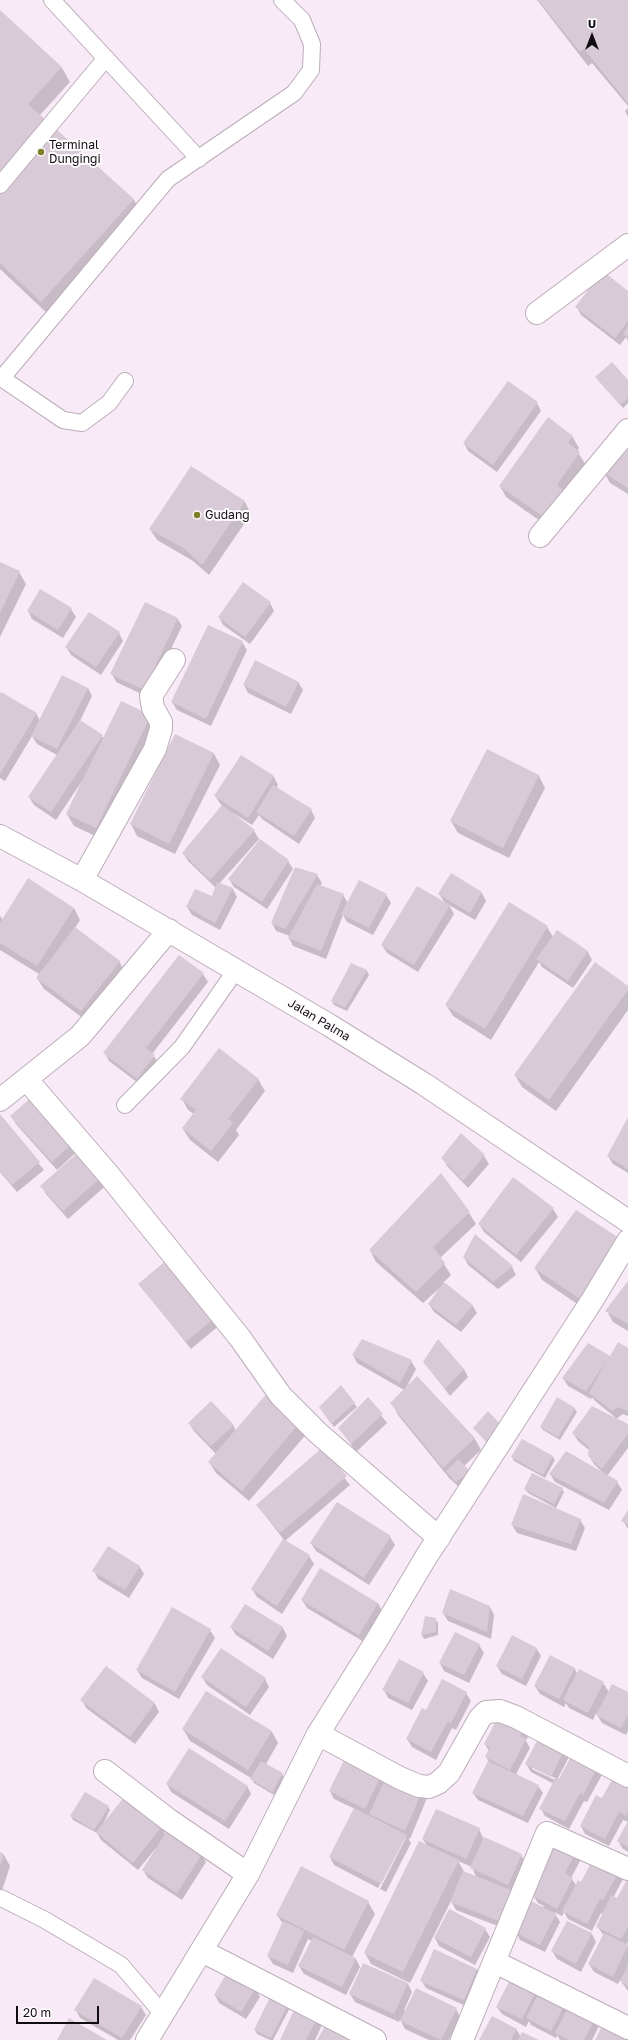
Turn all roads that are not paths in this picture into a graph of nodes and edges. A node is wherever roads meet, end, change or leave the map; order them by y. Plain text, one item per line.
1 (52, 0) edge
2 (282, 0) edge
3 (106, 58) junction
4 (199, 159) junction
5 (0, 185) edge
6 (628, 245) edge
7 (537, 313) dead end
8 (1, 378) edge
9 (125, 381) dead end
10 (628, 430) edge
11 (540, 536) dead end
12 (174, 660) dead end
13 (0, 836) edge
14 (82, 880) junction
15 (169, 930) junction
16 (236, 970) junction
17 (27, 1080) junction
18 (0, 1100) edge
19 (125, 1105) dead end
20 (628, 1221) edge
21 (628, 1241) edge
22 (439, 1538) junction
23 (318, 1734) junction
24 (105, 1771) dead end
25 (628, 1776) edge
26 (628, 1869) edge
27 (248, 1874) junction
28 (1, 1898) dead end
29 (202, 1951) junction
30 (495, 1962) junction
31 (162, 2013) junction
32 (628, 2028) edge
33 (147, 2040) edge
34 (375, 2040) edge
35 (462, 2040) edge

1 - 3 lane
2 - 4 lane
3 - 4 lane
3 - 5 lane
4 - 8 lane
6 - 7 street
8 - 9 lane
10 - 11 street
12 - 14 street
13 - 14 street, Jalan Palma
14 - 15 street, Jalan Palma
15 - 16 street, Jalan Palma
15 - 17 street
16 - 19 lane
16 - 20 street, Jalan Palma
17 - 18 street
17 - 22 street
21 - 22 street
22 - 23 street
23 - 25 street
23 - 27 street
24 - 27 street
26 - 30 street
27 - 29 street
28 - 31 lane
29 - 31 street
29 - 34 street
30 - 32 street
30 - 35 street
31 - 33 street

